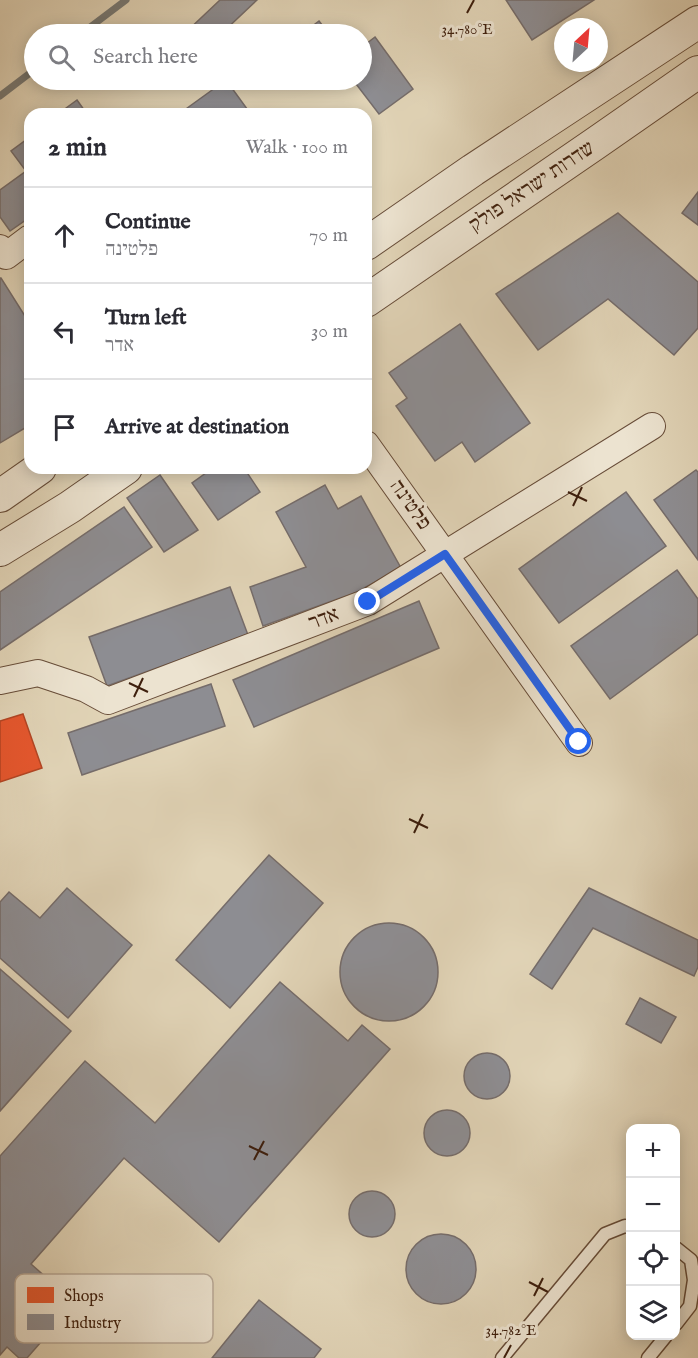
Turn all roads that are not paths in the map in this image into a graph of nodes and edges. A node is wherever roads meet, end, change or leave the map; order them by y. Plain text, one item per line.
1 (698, 22) edge
2 (698, 72) edge
3 (372, 240) edge
4 (24, 242) edge
5 (0, 248) edge
6 (372, 298) edge
7 (652, 426) dead end
8 (372, 452) edge
9 (31, 474) edge
10 (117, 474) edge
11 (0, 496) edge
12 (0, 550) edge
13 (445, 554) junction
14 (0, 681) edge
15 (579, 742) dead end
16 (626, 1226) edge
17 (680, 1252) edge
18 (680, 1318) edge
19 (662, 1340) edge
20 (502, 1358) edge
21 (648, 1358) edge

1 - 3 street
2 - 6 street, שדרות ישראל פולק
4 - 5 street
7 - 13 street, אדר
8 - 13 street, פלטינה
9 - 11 street
10 - 12 street
13 - 14 street, אדר
13 - 15 street, פלטינה
16 - 20 lane
17 - 18 lane
19 - 21 lane

